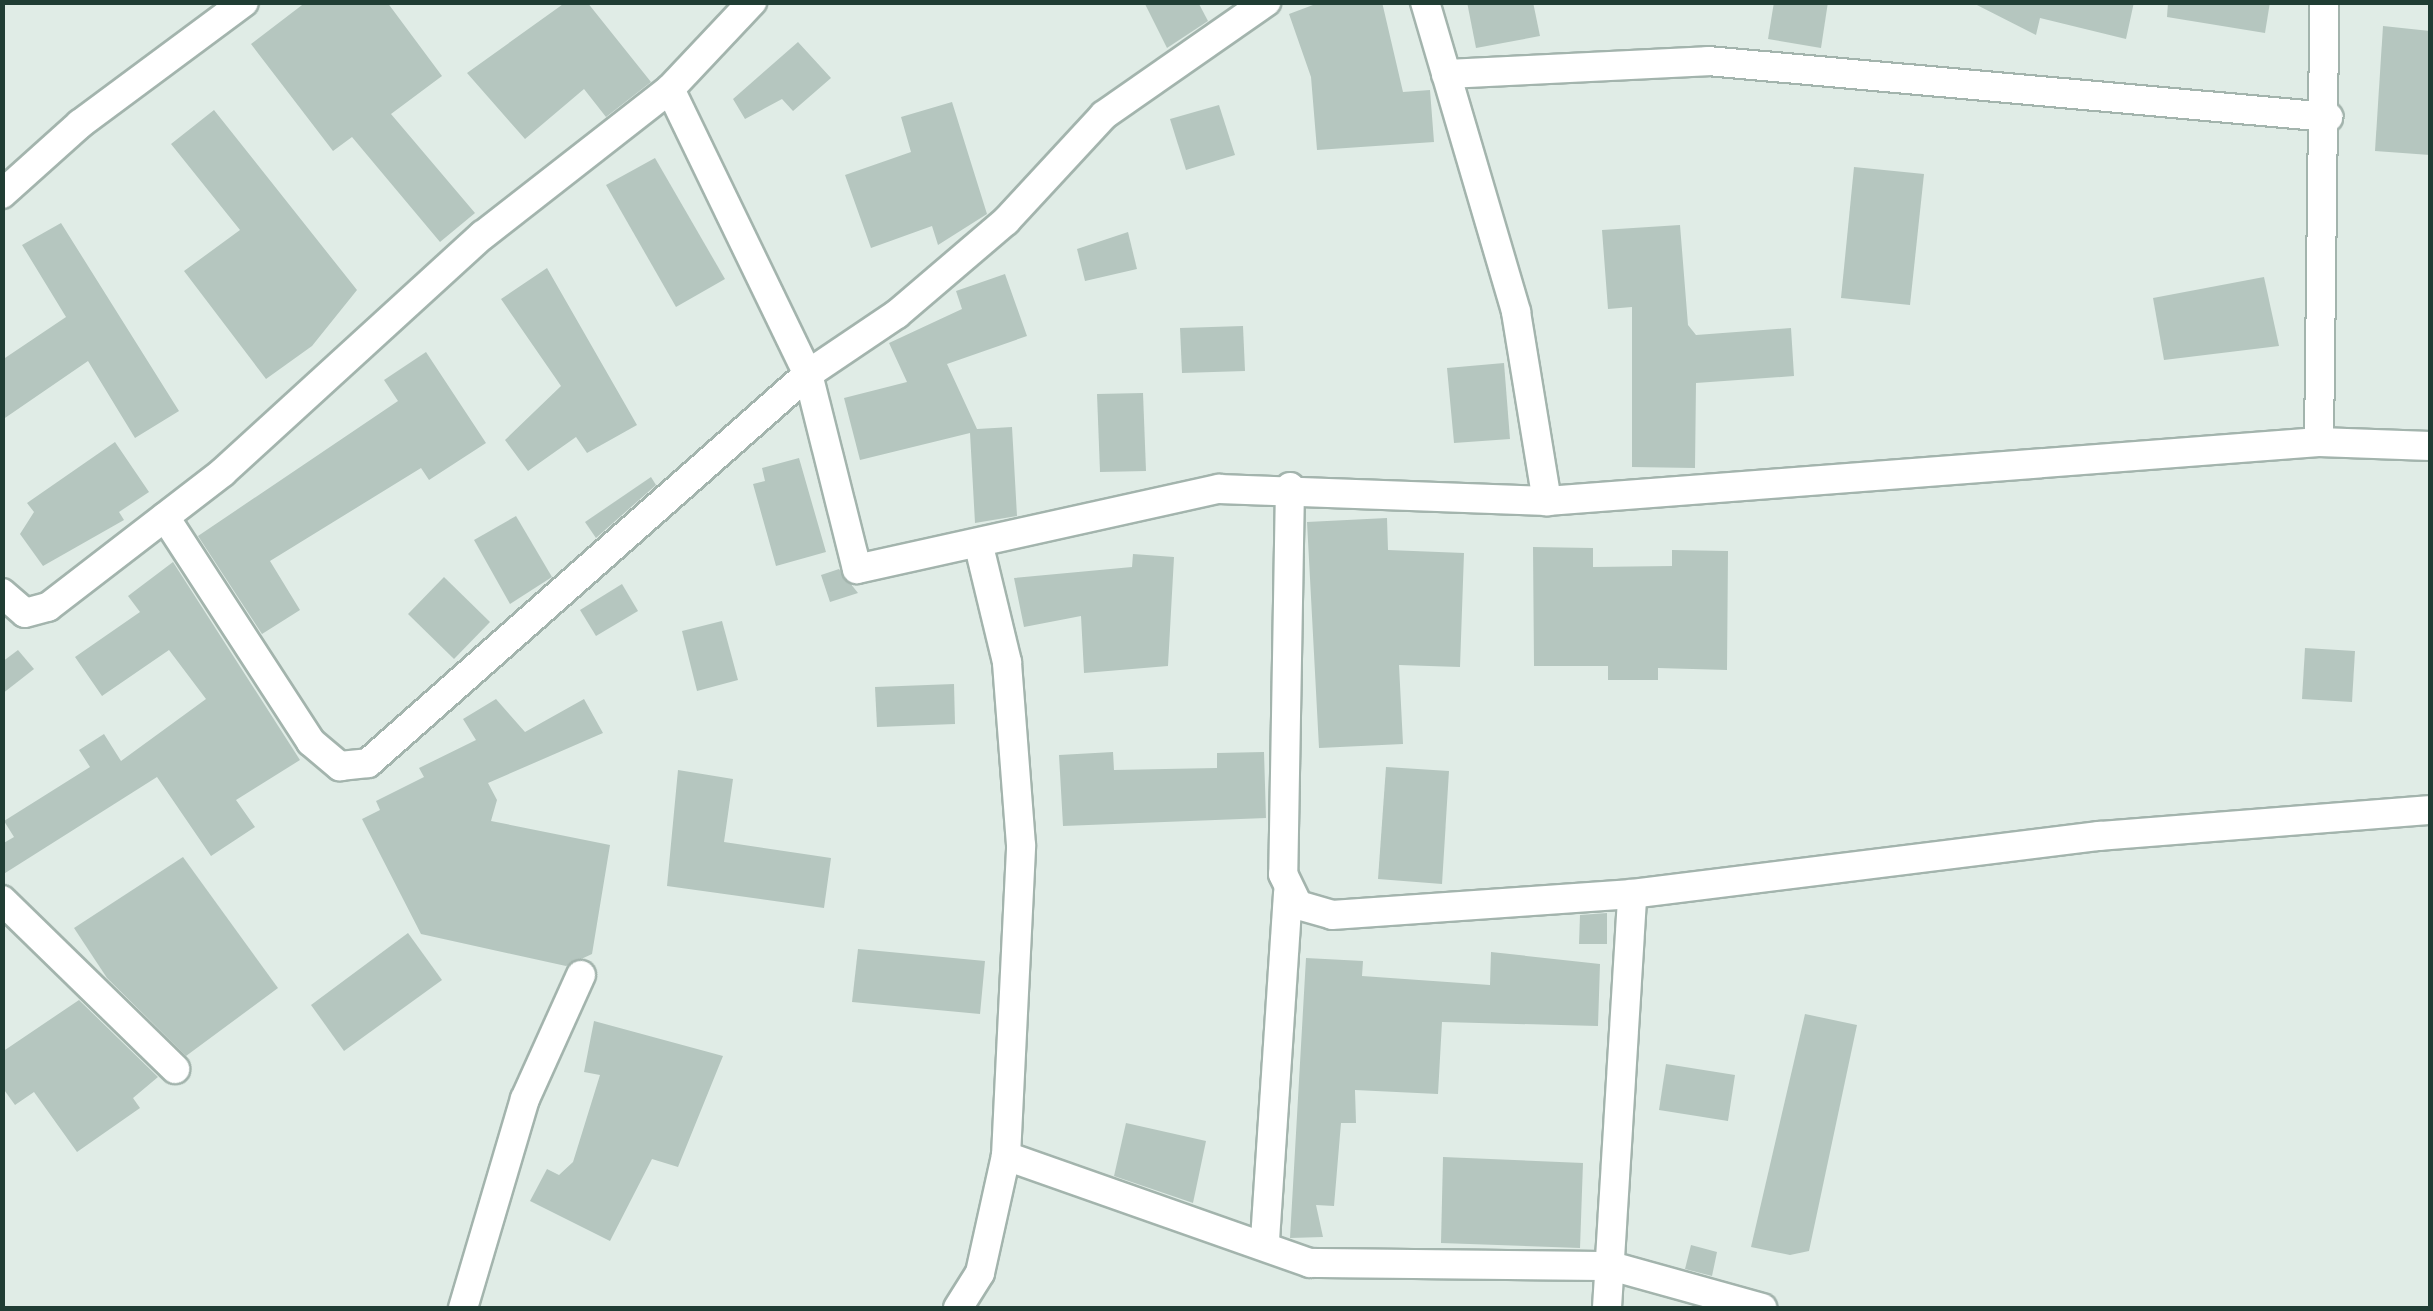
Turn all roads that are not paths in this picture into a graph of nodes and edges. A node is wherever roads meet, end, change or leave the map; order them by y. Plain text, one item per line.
1 (244, 2) edge
2 (752, 2) edge
3 (1266, 2) edge
4 (1425, 2) edge
5 (2324, 2) edge
6 (1446, 74) junction
7 (670, 88) junction
8 (2328, 117) junction
9 (2, 194) edge
10 (808, 374) junction
11 (2320, 442) junction
12 (2430, 446) edge
13 (1290, 487) junction
14 (1547, 501) junction
15 (165, 518) junction
16 (979, 546) junction
17 (2, 593) edge
18 (2430, 810) edge
19 (1288, 894) junction
20 (1632, 894) junction
21 (2, 900) edge
22 (582, 975) dead end
23 (175, 1069) dead end
24 (1006, 1156) junction
25 (1265, 1240) junction
26 (1611, 1266) junction
27 (462, 1308) edge
28 (958, 1308) edge
29 (1607, 1308) edge
30 (1762, 1308) edge

1 - 9 street
2 - 7 street
3 - 10 street
4 - 6 street
5 - 8 street
6 - 8 street
6 - 14 street
7 - 10 street
7 - 15 street
8 - 11 street
10 - 15 street
10 - 16 street
11 - 12 street
11 - 14 street
13 - 14 street
13 - 16 street
13 - 19 street
15 - 17 street
16 - 24 street
18 - 20 street
19 - 20 street
19 - 25 street
20 - 26 street
21 - 23 street
22 - 27 street
24 - 25 street
24 - 28 street
25 - 26 street
26 - 29 street
26 - 30 street

